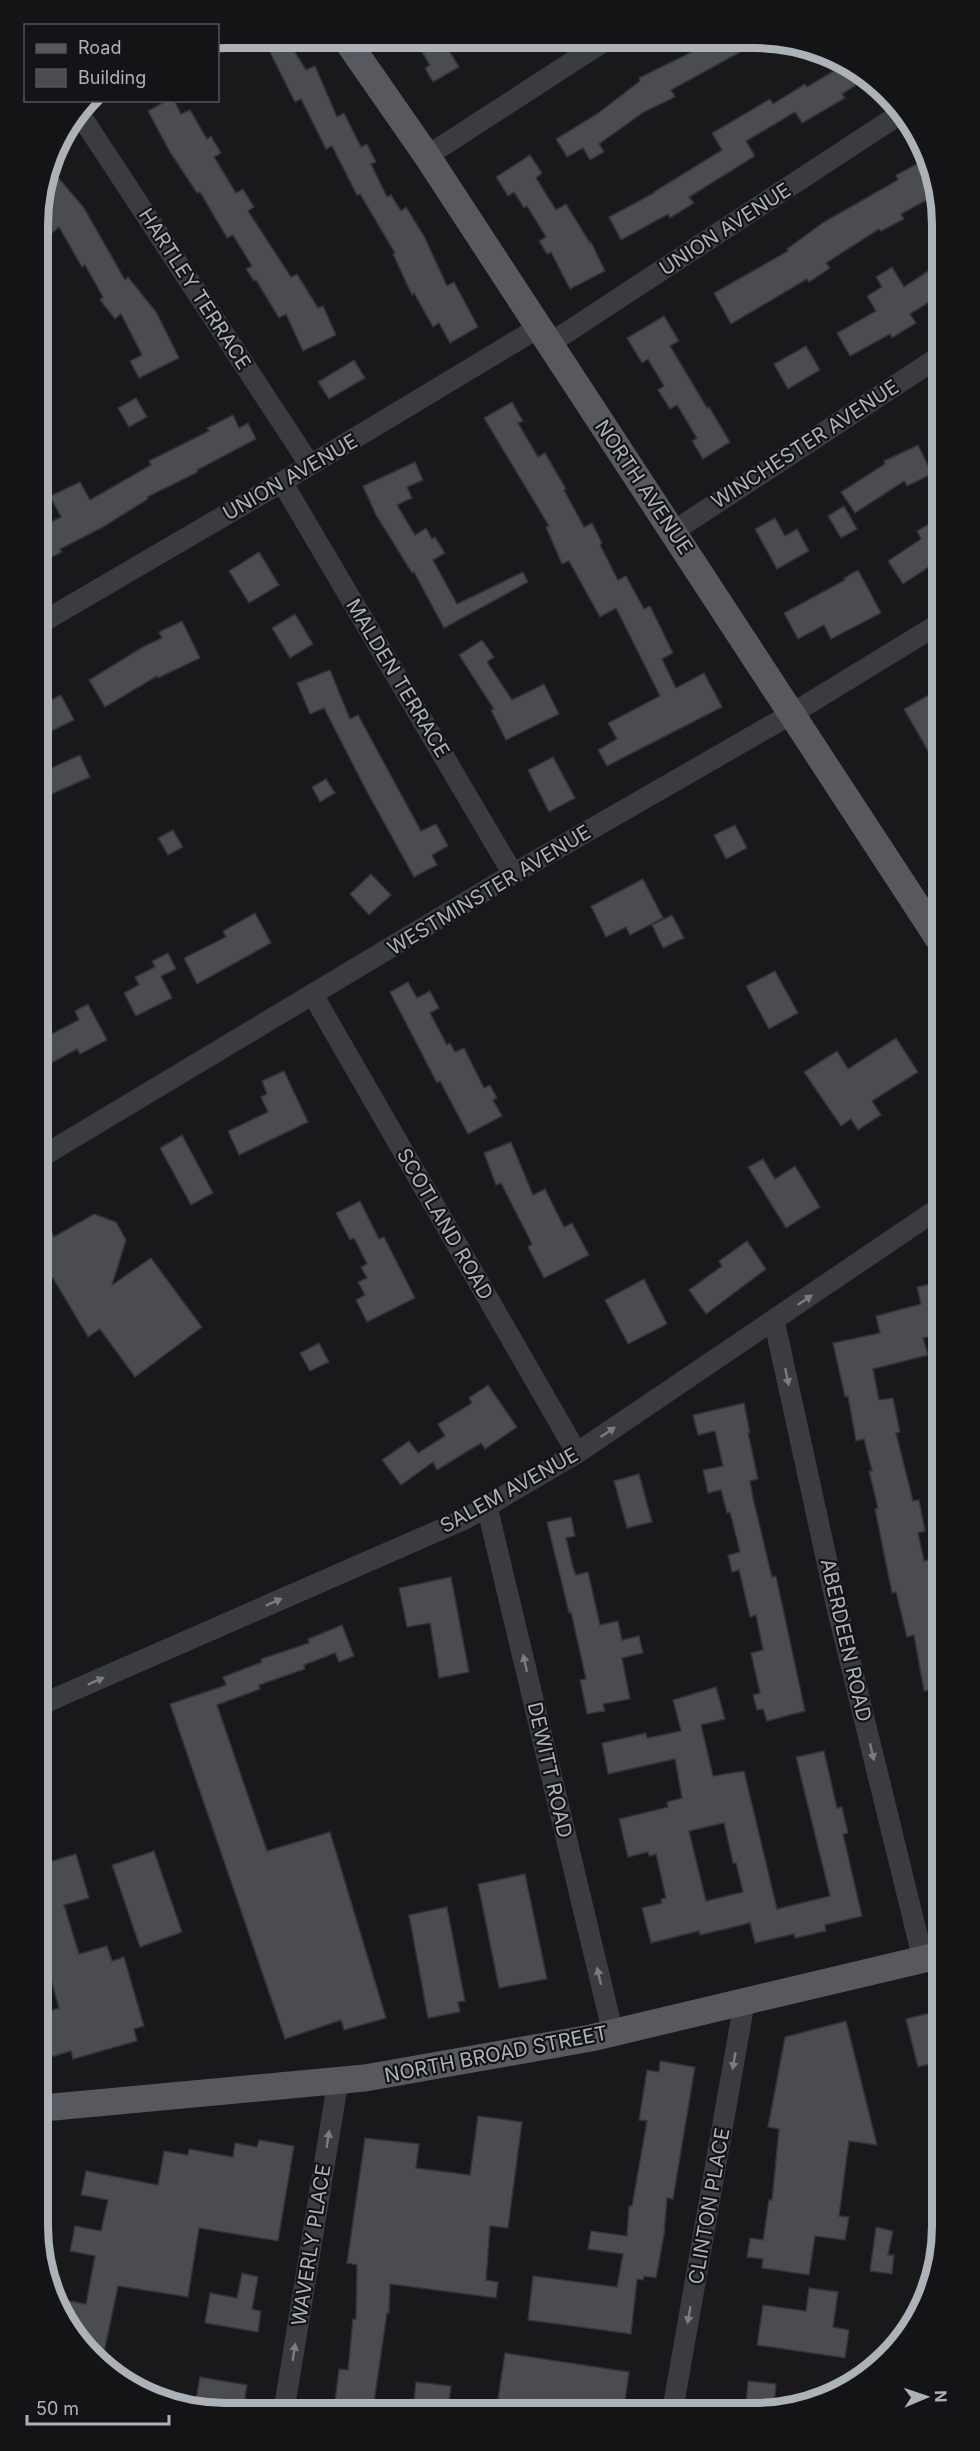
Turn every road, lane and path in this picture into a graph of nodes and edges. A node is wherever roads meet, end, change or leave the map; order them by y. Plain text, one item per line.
1 (352, 48) edge
2 (594, 48) edge
3 (895, 117) edge
4 (83, 120) edge
5 (427, 156) junction
6 (544, 336) junction
7 (932, 361) edge
8 (310, 465) junction
9 (282, 482) junction
10 (674, 531) junction
11 (48, 619) edge
12 (932, 628) edge
13 (793, 713) junction
14 (513, 874) junction
15 (932, 929) edge
16 (314, 995) junction
17 (48, 1153) edge
18 (932, 1213) edge
19 (774, 1320) junction
20 (577, 1454) junction
21 (487, 1507) junction
22 (48, 1701) edge
23 (932, 1957) edge
24 (744, 2004) junction
25 (613, 2033) junction
26 (338, 2081) junction
27 (48, 2108) edge
28 (285, 2403) edge
29 (674, 2403) edge

1 - 5 main road, NORTH AVENUE
2 - 5 street
3 - 6 street, UNION AVENUE
4 - 8 street, HARTLEY TERRACE
5 - 6 main road, NORTH AVENUE
6 - 8 street, UNION AVENUE
6 - 10 main road, NORTH AVENUE
7 - 10 street, WINCHESTER AVENUE
8 - 9 street, UNION AVENUE
9 - 11 street, UNION AVENUE
9 - 14 street, MALDEN TERRACE
10 - 13 main road, NORTH AVENUE
12 - 13 street, WESTMINSTER AVENUE
13 - 14 street, WESTMINSTER AVENUE
13 - 15 main road, NORTH AVENUE
14 - 16 street, WESTMINSTER AVENUE
16 - 17 street, WESTMINSTER AVENUE
16 - 20 street, SCOTLAND ROAD
19 -> 18 street, SALEM AVENUE
20 -> 19 street, SALEM AVENUE
19 -> 23 street, ABERDEEN ROAD
20 - 21 street, SALEM AVENUE
22 -> 21 street, SALEM AVENUE
25 -> 21 street, DEWITT ROAD
23 - 24 main road, NORTH BROAD STREET
24 - 25 main road, NORTH BROAD STREET
24 -> 29 street, CLINTON PLACE
25 - 26 main road, NORTH BROAD STREET
26 - 27 main road, NORTH BROAD STREET
28 -> 26 street, WAVERLY PLACE

